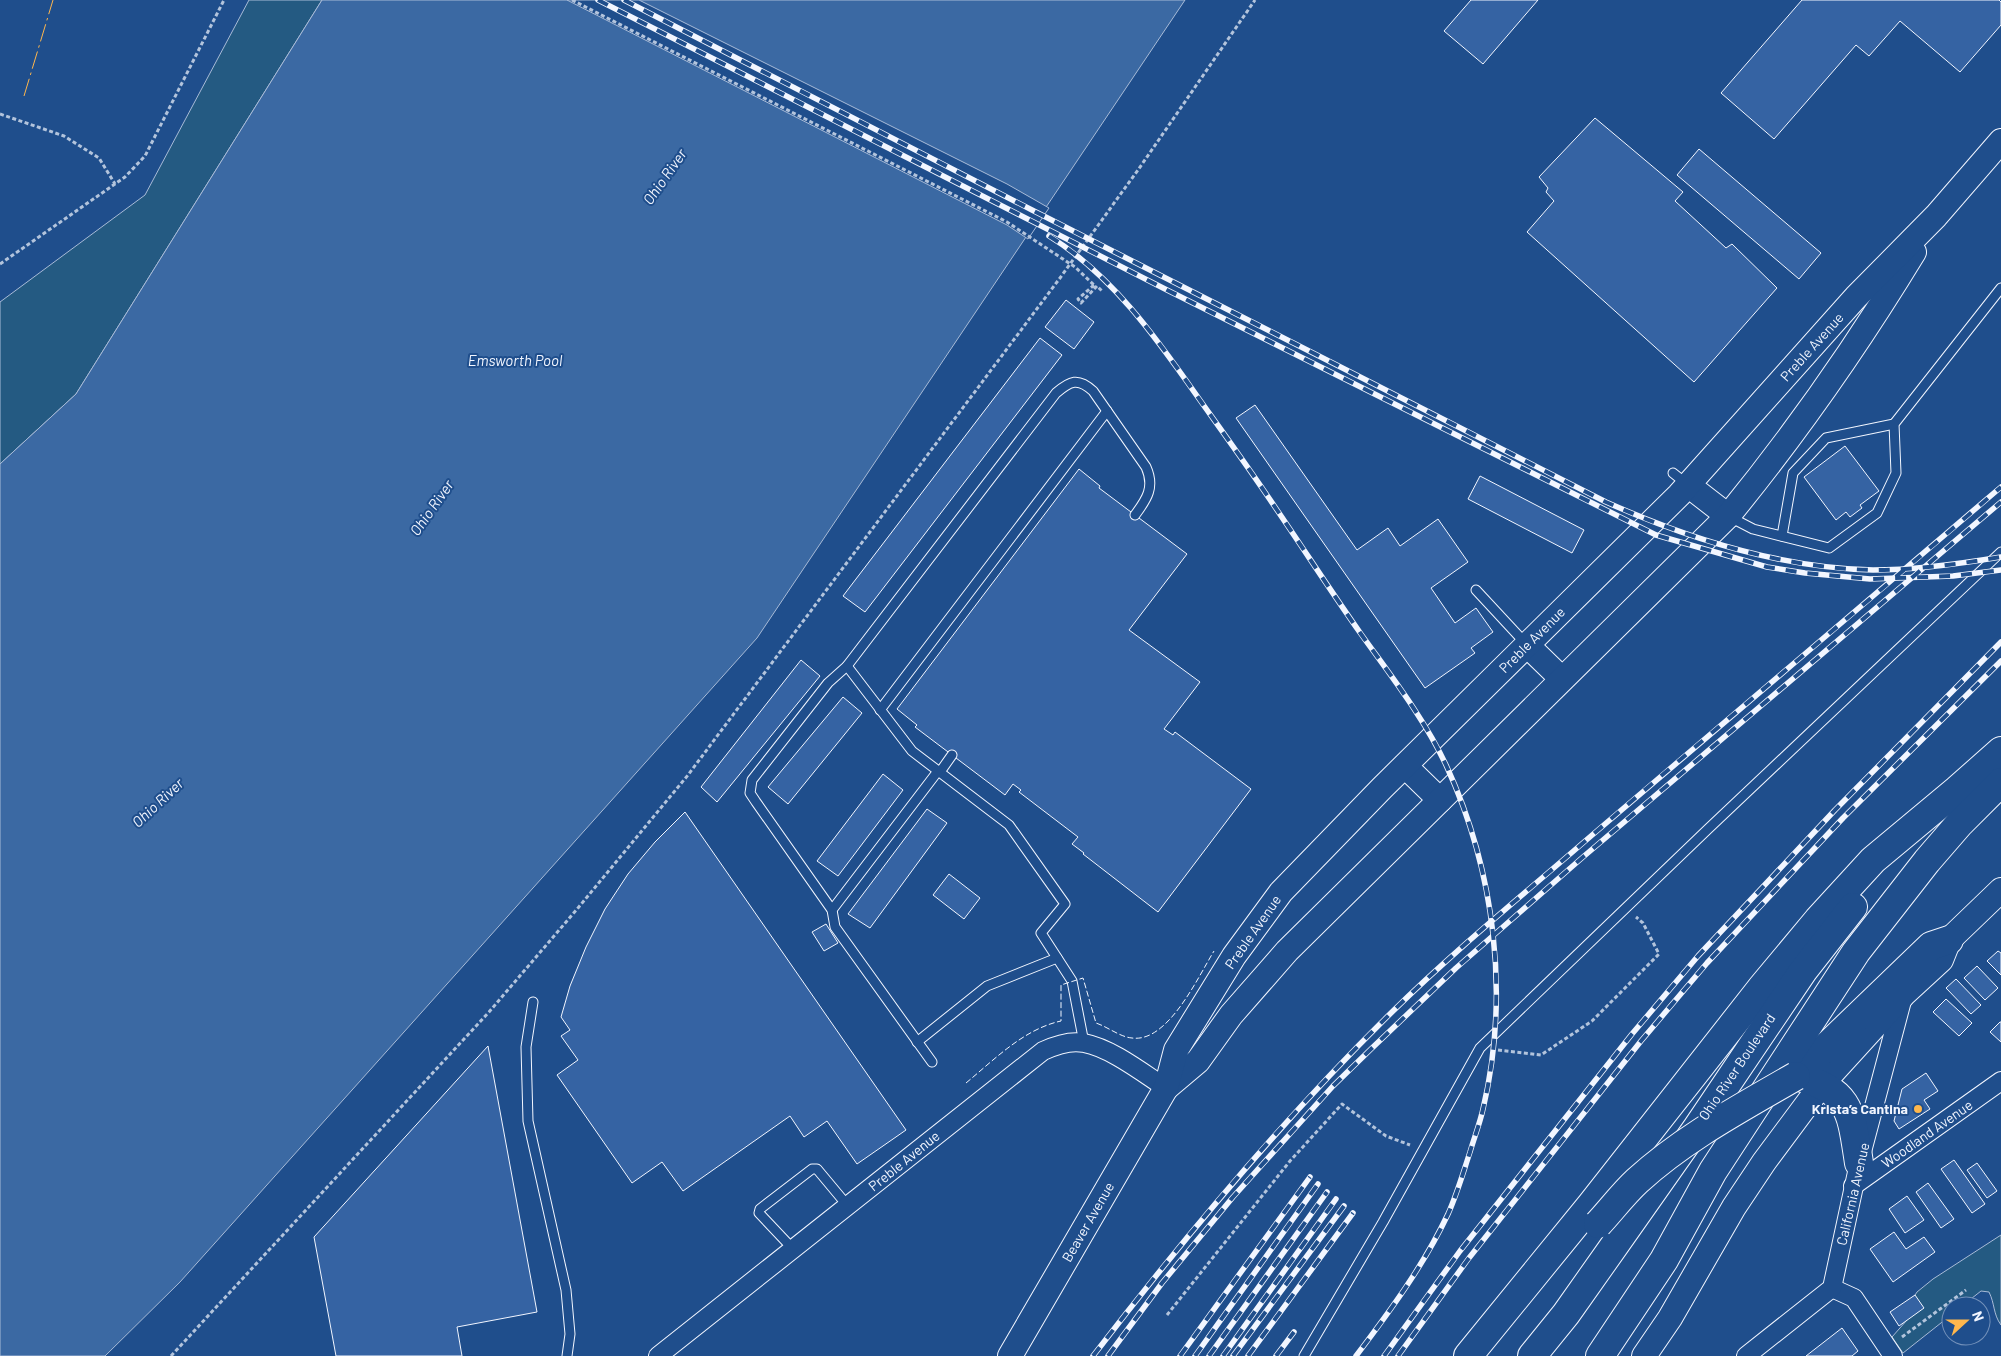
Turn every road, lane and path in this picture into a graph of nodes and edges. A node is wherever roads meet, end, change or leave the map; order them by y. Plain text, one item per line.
1 (224, 0) edge
2 (572, 0) edge
3 (1255, 0) edge
4 (0, 114) edge
5 (2001, 141) edge
6 (115, 184) junction
7 (1936, 216) junction
8 (0, 264) edge
9 (2001, 288) edge
10 (1104, 292) dead end
11 (1107, 411) junction
12 (1894, 424) junction
13 (1681, 479) junction
14 (1135, 515) dead end
15 (1728, 516) junction
16 (1782, 536) junction
17 (2001, 552) edge
18 (1476, 590) dead end
19 (1527, 645) junction
20 (847, 666) junction
21 (1562, 678) junction
22 (880, 710) junction
23 (2001, 751) edge
24 (952, 755) dead end
25 (1405, 766) junction
26 (939, 771) junction
27 (2001, 782) edge
28 (1957, 790) junction
29 (1440, 800) junction
30 (2001, 890) edge
31 (1626, 908) junction
32 (832, 910) junction
33 (1949, 940) junction
34 (1057, 958) junction
35 (1904, 994) junction
36 (533, 1002) dead end
37 (917, 1042) junction
38 (1084, 1043) junction
39 (1480, 1048) junction
40 (932, 1062) dead end
41 (1808, 1076) junction
42 (2001, 1081) edge
43 (1166, 1088) junction
44 (1429, 1142) junction
45 (1713, 1171) junction
46 (1856, 1174) junction
47 (847, 1205) junction
48 (793, 1249) junction
49 (1832, 1288) junction
50 (1966, 1290) dead end
51 (1167, 1315) dead end
52 (1890, 1352) edge
53 (172, 1356) edge
54 (567, 1356) edge
55 (658, 1356) edge
56 (1010, 1356) edge
57 (1304, 1356) edge
58 (1468, 1356) edge
59 (1489, 1356) edge
60 (1532, 1356) edge
61 (1582, 1356) edge
62 (1600, 1356) edge
63 (1644, 1356) edge
64 (1746, 1356) edge

1 - 6 path
2 - 10 path, bridge
3 - 53 path
4 - 6 path
5 - 7 street, Preble Avenue
6 - 8 path
7 - 13 street, Preble Avenue
7 - 15 street, Preble Avenue
9 - 12 lane
11 - 14 lane
11 - 20 lane
11 - 22 lane
12 - 16 lane
12 - 16 lane
13 - 15 street
13 - 19 street, Preble Avenue
15 - 16 lane
15 - 21 street, Preble Avenue
17 - 31 lane
18 - 19 lane
19 - 21 street
19 - 25 street, Preble Avenue
20 - 22 lane
20 - 32 lane
21 - 29 street, Preble Avenue
22 - 26 lane
23 - 28 highway
24 - 26 lane
25 - 29 street
25 - 43 street, Preble Avenue
26 - 32 lane
26 - 34 lane
27 - 45 highway
28 - 58 highway
28 - 60 highway, Ohio River Boulevard
29 - 43 street, Preble Avenue
30 - 33 street
31 - 39 lane
31 - 39 path
32 - 37 lane
33 - 35 street
33 - 41 highway
34 - 37 lane
34 - 38 lane
35 - 41 street
35 - 46 street, California Avenue
36 - 54 lane
37 - 40 lane
38 - 43 street, Preble Avenue
38 - 47 street, Preble Avenue
39 - 44 lane
41 - 46 highway
41 - 59 highway, bridge
41 - 63 street
42 - 46 street, Woodland Avenue
43 - 56 street, Beaver Avenue
44 - 51 path
44 - 57 lane
45 - 61 highway
45 - 62 highway
46 - 49 street, California Avenue
47 - 48 street, Preble Avenue
47 - 48 lane
48 - 55 street, Preble Avenue
49 - 52 street
49 - 64 street
50 - 52 path

